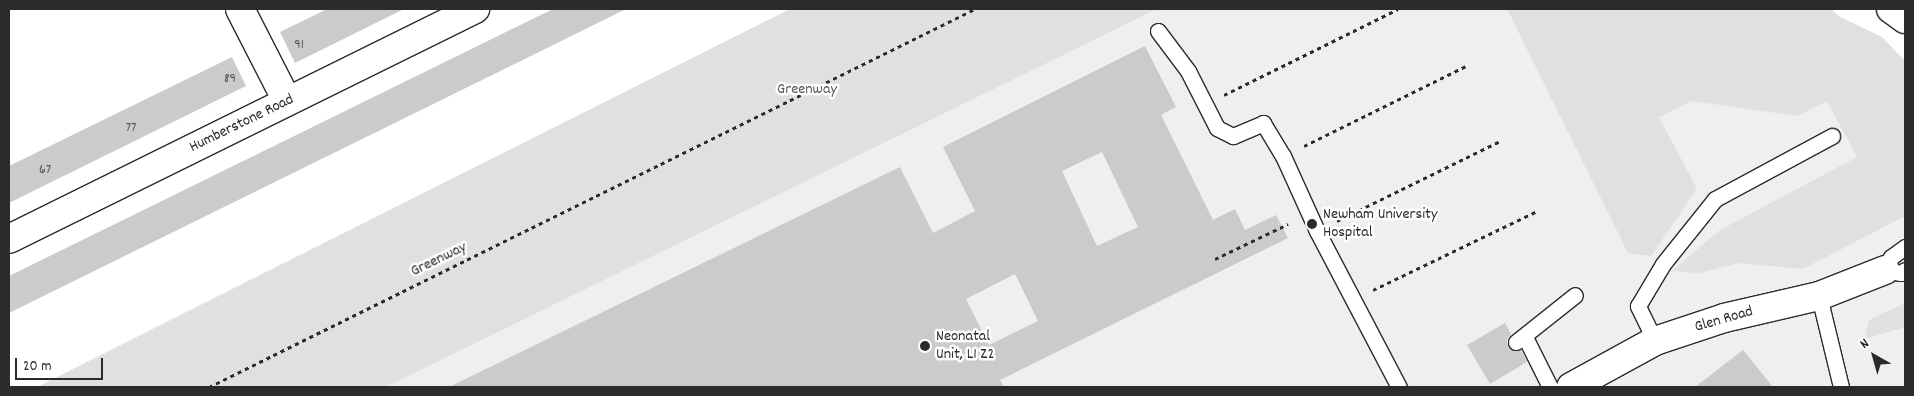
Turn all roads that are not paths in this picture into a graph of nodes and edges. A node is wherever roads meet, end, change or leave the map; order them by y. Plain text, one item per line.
1 (240, 9) edge
2 (475, 9) edge
3 (1891, 9) edge
4 (1905, 19) edge
5 (1158, 31) dead end
6 (287, 101) junction
7 (1832, 136) dead end
8 (9, 239) edge
9 (1905, 248) edge
10 (1895, 270) edge
11 (1575, 295) dead end
12 (1819, 296) junction
13 (1655, 341) junction
14 (1399, 387) edge
15 (1550, 387) edge
16 (1571, 387) edge
17 (1842, 387) edge

1 - 6 street
2 - 6 street, Humberstone Road
3 - 4 street
5 - 14 lane
6 - 8 street, Humberstone Road
7 - 13 lane
9 - 10 lane, Glen Road
10 - 12 street, Glen Road
11 - 15 lane
12 - 13 street, Glen Road
12 - 17 lane
13 - 16 street, Glen Road

